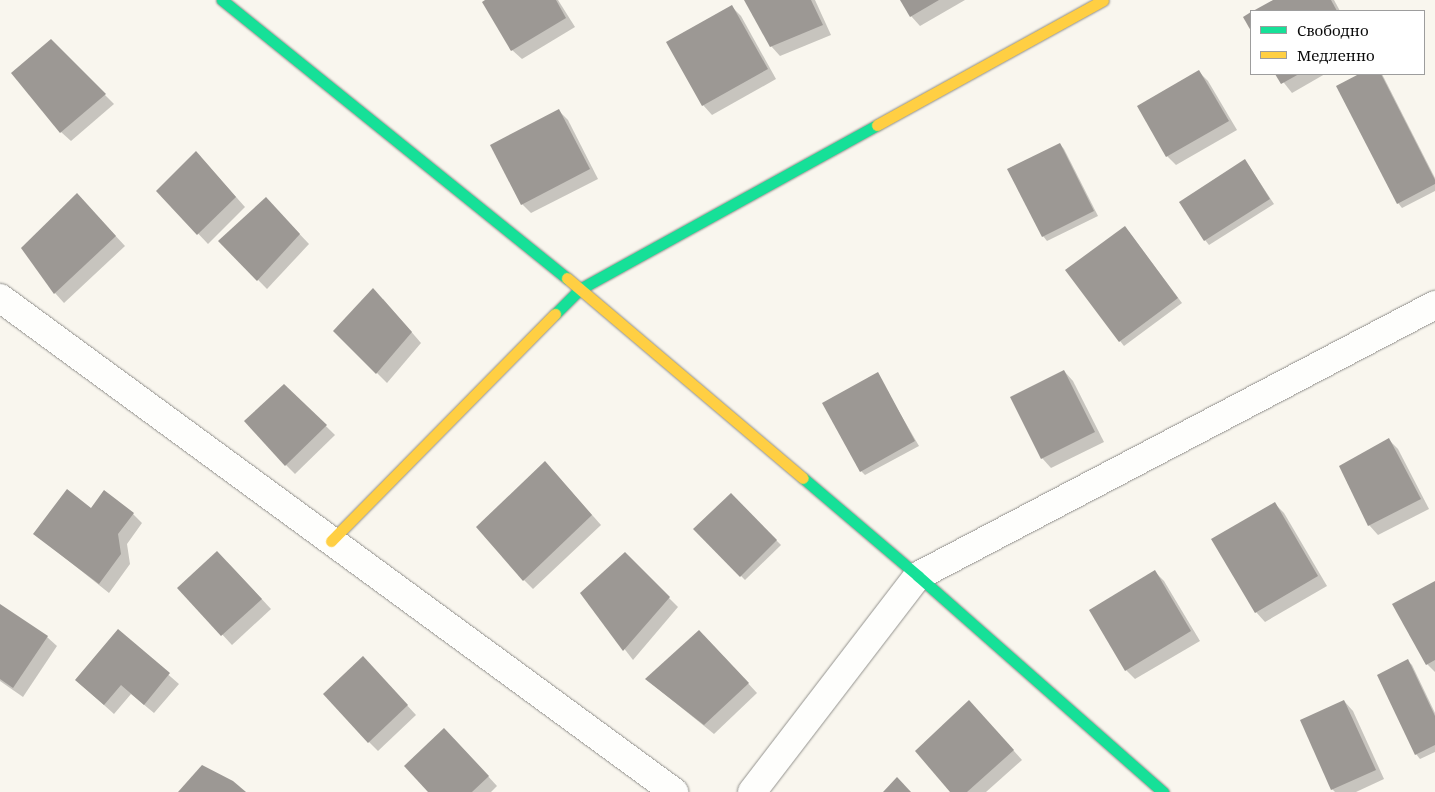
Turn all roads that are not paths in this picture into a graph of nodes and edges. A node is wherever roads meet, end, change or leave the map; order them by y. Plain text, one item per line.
1 (1103, 0) edge
2 (234, 3) edge
3 (580, 289) junction
4 (0, 298) edge
5 (1435, 306) edge
6 (331, 541) junction
7 (918, 576) junction
8 (674, 792) edge
9 (752, 792) edge
10 (1163, 792) edge

1 - 3 street
2 - 3 street
3 - 6 street
3 - 7 street
4 - 6 street
5 - 7 street
6 - 8 street
7 - 9 street
7 - 10 street

